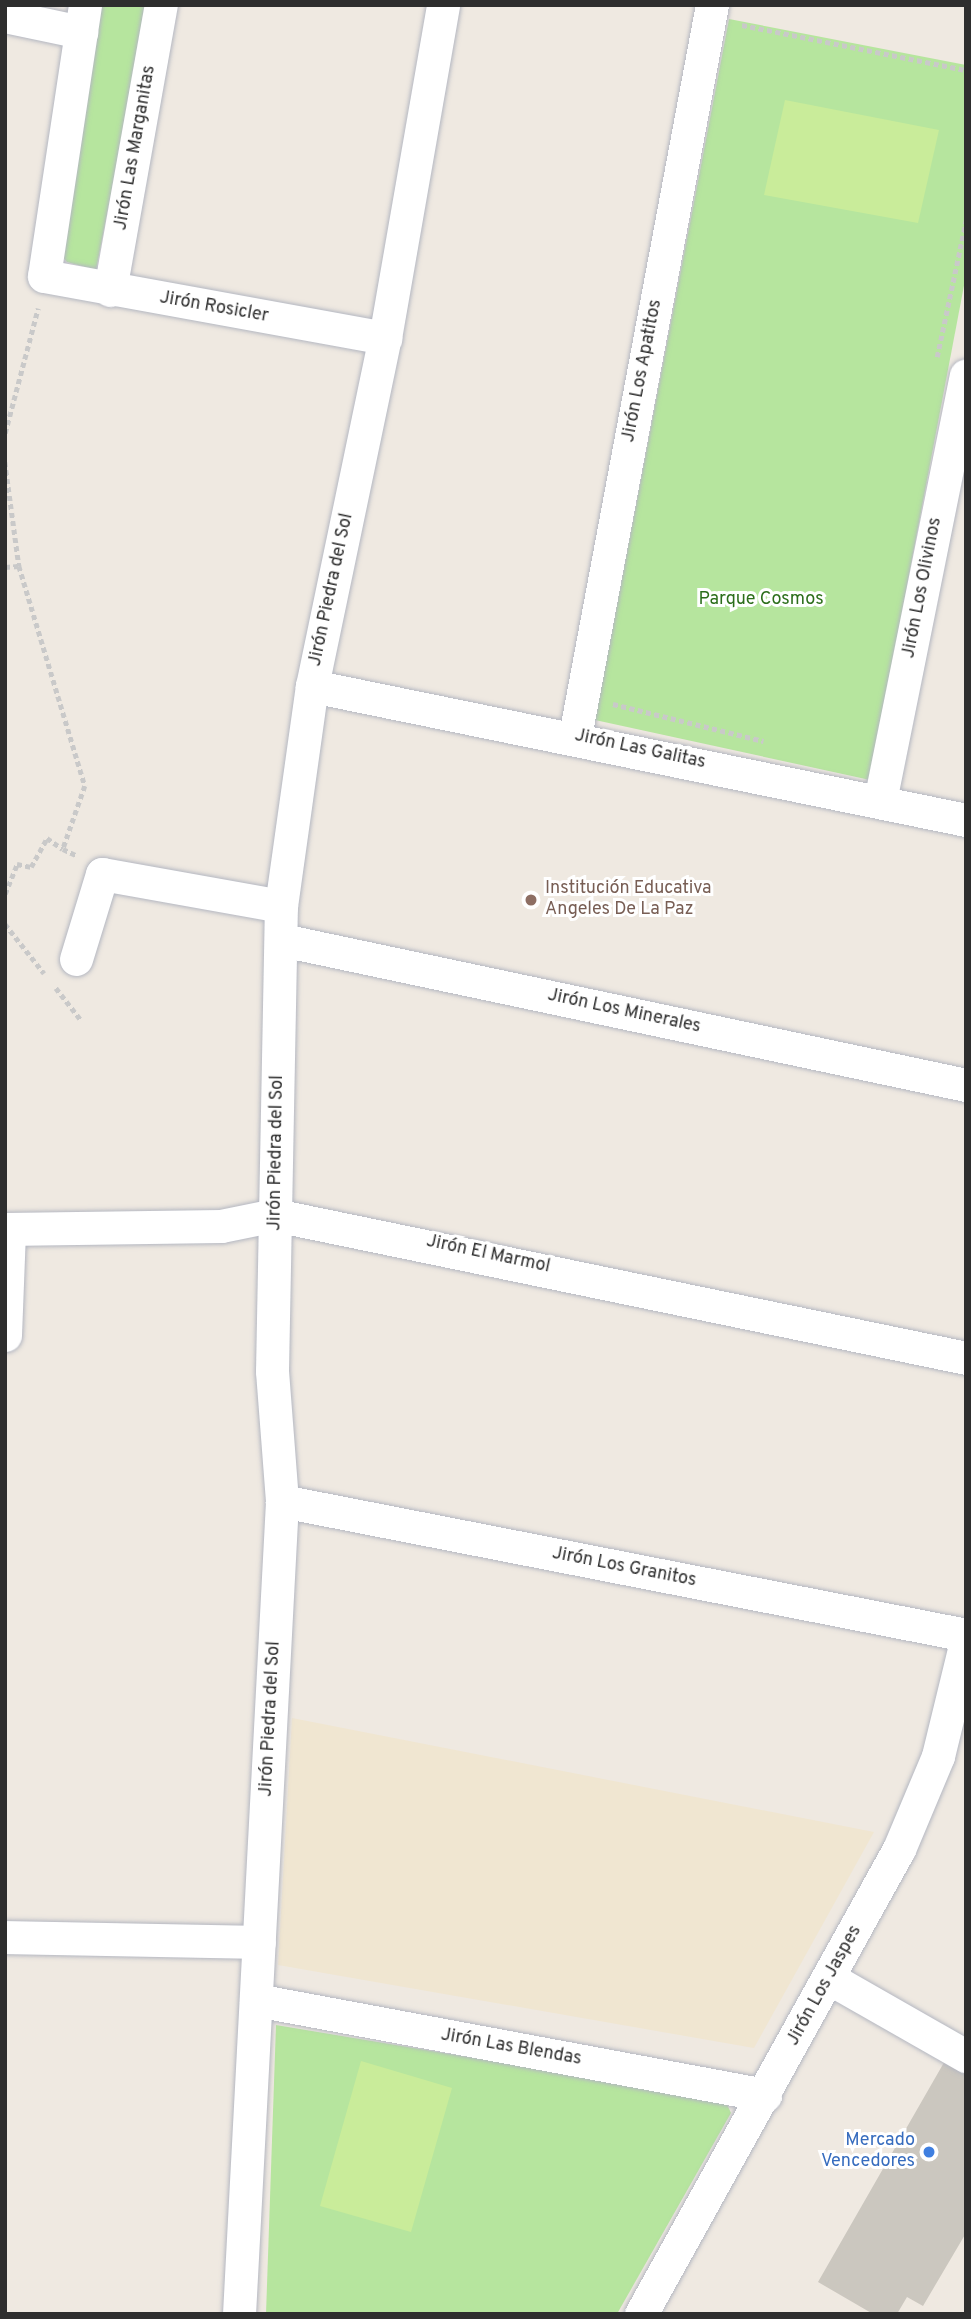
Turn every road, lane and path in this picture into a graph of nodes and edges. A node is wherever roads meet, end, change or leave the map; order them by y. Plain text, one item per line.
1 (161, 5) edge
2 (443, 5) edge
3 (722, 14) edge
4 (5, 16) edge
5 (83, 18) edge
6 (966, 71) edge
7 (966, 220) edge
8 (45, 277) junction
9 (110, 290) junction
10 (385, 338) junction
11 (950, 373) edge
12 (5, 433) edge
13 (5, 462) edge
14 (19, 566) junction
15 (5, 568) edge
16 (312, 686) junction
17 (603, 702) dead end
18 (575, 736) junction
19 (774, 743) dead end
20 (880, 801) junction
21 (966, 820) edge
22 (62, 849) junction
23 (111, 873) junction
24 (5, 894) edge
25 (281, 906) junction
26 (282, 940) junction
27 (76, 959) dead end
28 (966, 1085) edge
29 (275, 1215) junction
30 (7, 1230) edge
31 (5, 1335) edge
32 (966, 1357) edge
33 (282, 1502) junction
34 (966, 1635) edge
35 (966, 1641) edge
36 (5, 1937) edge
37 (259, 1942) junction
38 (829, 1978) junction
39 (256, 2000) junction
40 (966, 2056) edge
41 (765, 2095) junction
42 (239, 2314) edge
43 (641, 2314) edge

1 - 9 street, Jirón Las Marganitas
2 - 10 street, Jirón Piedra del Sol
3 - 6 path
3 - 18 street, Jirón Los Apatitos
4 - 5 street
5 - 8 street
7 - 11 path
8 - 9 street, Jirón Rosicler
8 - 12 path
9 - 10 street, Jirón Rosicler
10 - 16 street, Jirón Piedra del Sol
11 - 20 street, Jirón Los Olivinos
13 - 14 path
14 - 15 path
14 - 22 path
16 - 18 street, Jirón Las Galitas
16 - 25 street, Jirón Piedra del Sol
17 - 19 path
18 - 20 street, Jirón Las Galitas
20 - 21 street, Jirón Las Galitas
22 - 23 path
22 - 24 path
23 - 25 street
23 - 27 street
25 - 26 street, Jirón Piedra del Sol
26 - 28 street, Jirón Los Minerales
26 - 29 street, Jirón Piedra del Sol
29 - 30 street, Jirón El Marmol
29 - 32 street, Jirón El Marmol
29 - 33 street, Jirón Piedra del Sol
30 - 31 street
33 - 34 street, Jirón Los Granitos
33 - 37 street, Jirón Piedra del Sol
35 - 38 street, Jirón Los Jaspes
36 - 37 street
37 - 39 street, Jirón Piedra del Sol
38 - 40 street
38 - 41 street, Jirón Los Jaspes
39 - 41 street, Jirón Las Blendas
39 - 42 street, Jirón Piedra del Sol
41 - 43 street, Jirón Los Jaspes

